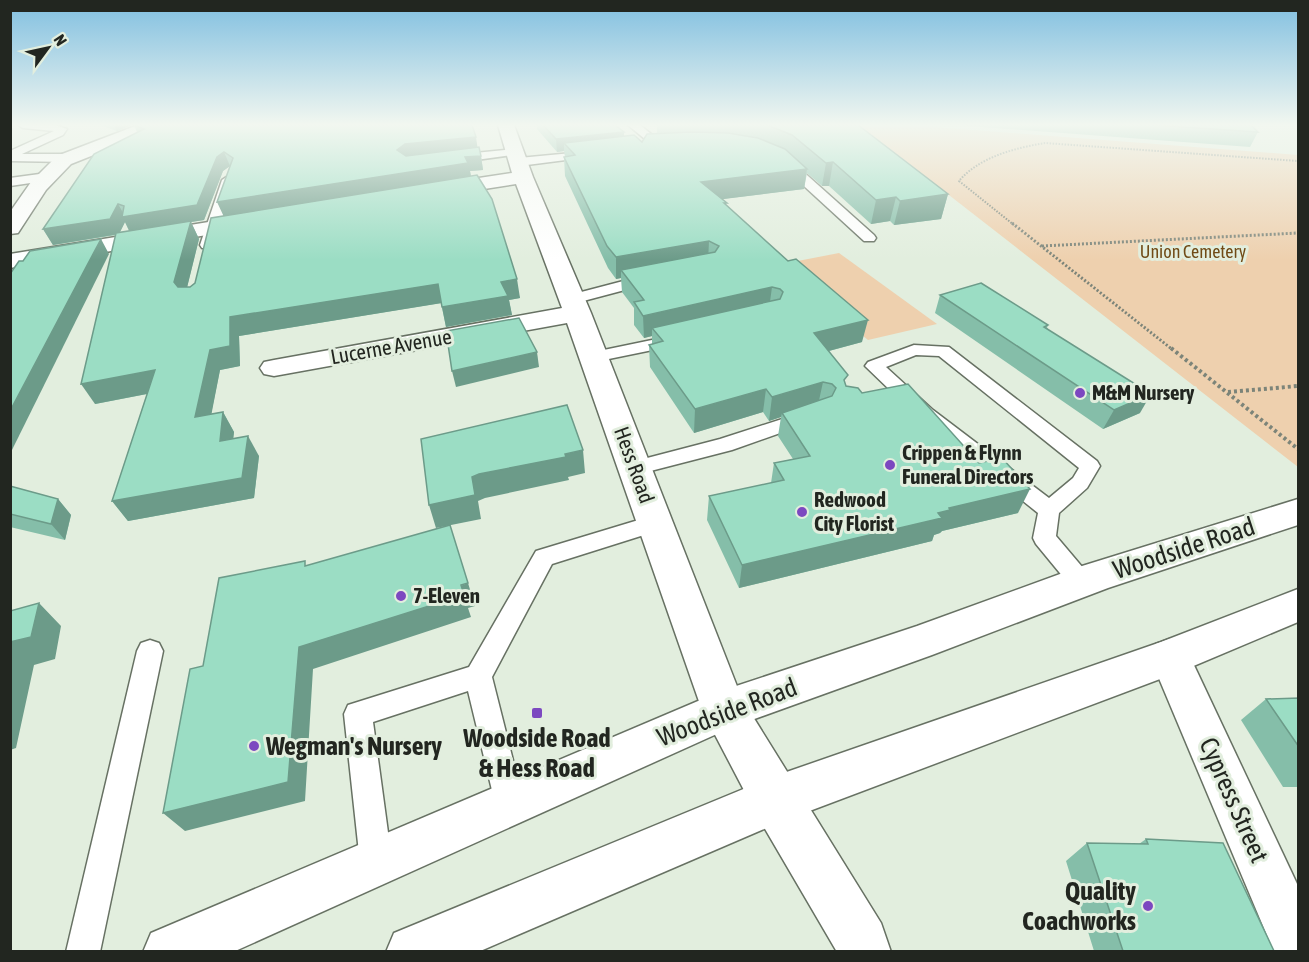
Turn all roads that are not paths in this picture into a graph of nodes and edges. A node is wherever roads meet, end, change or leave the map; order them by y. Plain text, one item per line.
1 (55, 170) edge
2 (477, 170) edge
3 (522, 170) edge
4 (794, 170) edge
5 (231, 172) edge
6 (47, 177) junction
7 (10, 182) edge
8 (419, 194) edge
9 (269, 218) edge
10 (10, 228) edge
11 (212, 228) junction
12 (869, 238) dead end
13 (204, 259) edge
14 (10, 261) edge
15 (663, 277) edge
16 (575, 306) junction
17 (696, 335) edge
18 (594, 357) junction
19 (274, 369) dead end
20 (898, 388) junction
21 (879, 395) edge
22 (819, 413) edge
23 (635, 468) junction
24 (1049, 510) junction
25 (1299, 512) edge
26 (655, 523) junction
27 (1081, 582) junction
28 (1299, 605) edge
29 (150, 651) dead end
30 (1170, 657) junction
31 (478, 676) junction
32 (724, 710) junction
33 (775, 800) junction
34 (509, 804) junction
35 (376, 862) junction
36 (1299, 944) edge
37 (83, 951) edge
38 (170, 951) edge
39 (413, 951) edge
40 (864, 951) edge

1 - 6 main road
2 - 8 main road
3 - 16 main road, Hess Road
4 - 12 lane
5 - 11 lane
6 - 7 lane
6 - 10 main road
9 - 11 main road
11 - 13 lane
11 - 14 main road
15 - 16 lane
16 - 18 main road, Hess Road
16 - 19 main road, Lucerne Avenue
17 - 18 lane
18 - 23 main road, Hess Road
20 - 21 lane
20 - 24 lane
20 - 24 lane
22 - 23 lane
23 - 26 main road, Hess Road
24 - 27 lane
25 - 27 main road, Woodside Road
26 - 31 lane
26 - 32 main road, Hess Road
27 - 32 main road, Woodside Road
28 - 30 main road
29 - 37 lane
30 - 33 main road
30 - 36 main road, Cypress Street
31 - 34 lane
31 - 35 lane
32 - 33 main road, Hess Road
32 - 34 main road, Woodside Road
33 - 39 main road
33 - 40 main road, Hess Road
34 - 35 main road, Woodside Road
35 - 38 main road, Woodside Road

